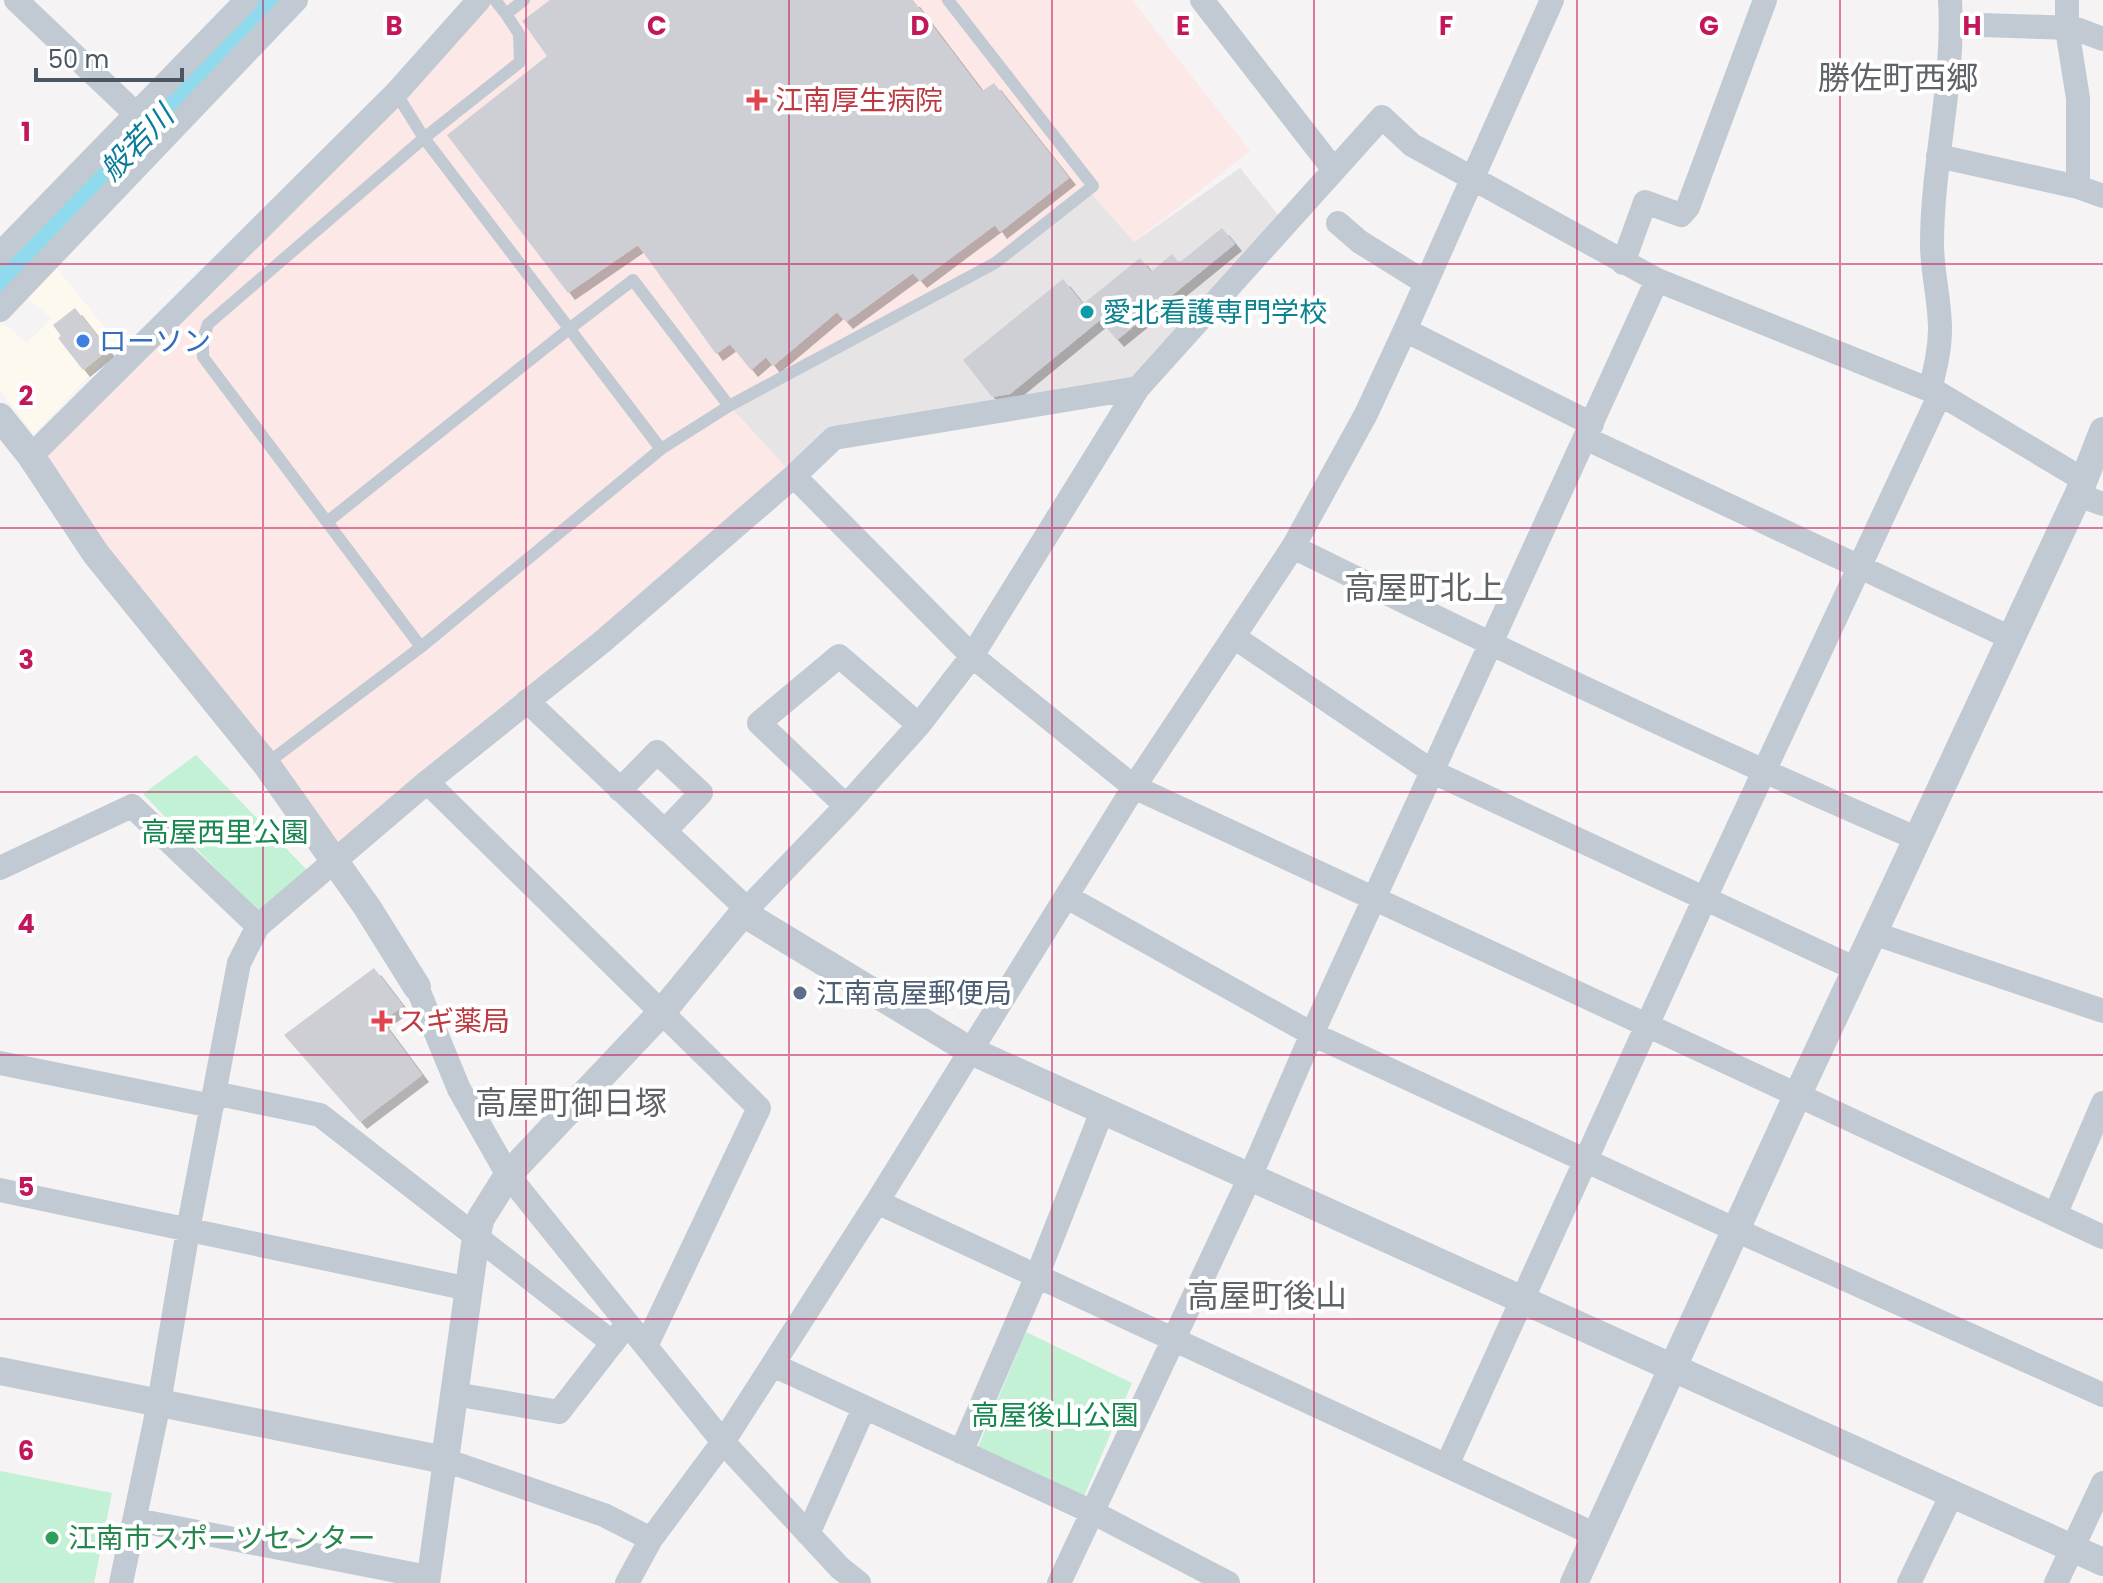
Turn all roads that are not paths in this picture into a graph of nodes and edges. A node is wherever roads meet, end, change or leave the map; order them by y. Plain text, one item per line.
1 (16, 0) edge
2 (247, 0) edge
3 (296, 0) edge
4 (479, 0) edge
5 (495, 0) edge
6 (524, 0) edge
7 (948, 0) edge
8 (1202, 0) edge
9 (1552, 0) edge
10 (2067, 0) edge
11 (1756, 3) edge
12 (1951, 12) edge
13 (506, 14) junction
14 (2067, 28) junction
15 (2103, 39) edge
16 (396, 93) junction
17 (137, 115) junction
18 (424, 138) junction
19 (1938, 156) junction
20 (1334, 170) junction
21 (1472, 178) junction
22 (2078, 187) junction
23 (2103, 196) edge
24 (1338, 223) dead end
25 (0, 254) edge
26 (1623, 263) junction
27 (1657, 280) junction
28 (1426, 283) junction
29 (0, 310) edge
30 (569, 329) junction
31 (1405, 330) junction
32 (1138, 388) junction
33 (1935, 392) junction
34 (729, 406) junction
35 (0, 417) edge
36 (1589, 431) junction
37 (2103, 431) edge
38 (661, 449) junction
39 (31, 456) junction
40 (794, 476) junction
41 (2088, 493) edge
42 (327, 522) junction
43 (1293, 547) junction
44 (1861, 567) junction
45 (1234, 637) junction
46 (2011, 638) junction
47 (1492, 645) junction
48 (421, 647) junction
49 (972, 656) junction
50 (527, 701) junction
51 (919, 725) junction
52 (266, 764) junction
53 (1433, 772) junction
54 (1765, 773) junction
55 (427, 782) junction
56 (1134, 787) junction
57 (620, 790) junction
58 (846, 806) junction
59 (665, 831) junction
60 (1918, 839) junction
61 (335, 862) junction
62 (0, 868) edge
63 (1067, 897) junction
64 (1705, 898) junction
65 (1374, 899) junction
66 (745, 911) junction
67 (258, 926) junction
68 (1873, 933) junction
69 (1856, 969) junction
70 (417, 987) joint
71 (2103, 1011) edge
72 (662, 1012) junction
73 (1646, 1026) junction
74 (1312, 1034) junction
75 (969, 1050) junction
76 (0, 1063) edge
77 (1798, 1094) junction
78 (213, 1099) junction
79 (2103, 1103) edge
80 (1103, 1109) junction
81 (1586, 1160) junction
82 (508, 1175) junction
83 (1250, 1177) junction
84 (0, 1190) edge
85 (877, 1202) junction
86 (2055, 1215) junction
87 (188, 1230) junction
88 (1736, 1230) junction
89 (476, 1237) junction
90 (2103, 1237) edge
91 (1037, 1276) junction
92 (469, 1289) junction
93 (1522, 1300) junction
94 (620, 1333) junction
95 (1174, 1339) junction
96 (646, 1346) junction
97 (773, 1365) junction
98 (1673, 1368) junction
99 (0, 1371) edge
100 (455, 1394) junction
101 (2103, 1395) edge
102 (159, 1403) junction
103 (864, 1408) junction
104 (723, 1442) junction
105 (961, 1452) junction
106 (445, 1460) junction
107 (1447, 1465) junction
108 (2103, 1483) edge
109 (1952, 1494) junction
110 (1092, 1512) junction
111 (136, 1520) junction
112 (808, 1534) junction
113 (1596, 1535) junction
114 (651, 1539) junction
115 (2072, 1548) junction
116 (2103, 1562) edge
117 (428, 1580) edge
118 (121, 1583) edge
119 (627, 1583) edge
120 (859, 1583) edge
121 (1059, 1583) edge
122 (1228, 1583) edge
123 (1574, 1583) edge
124 (1909, 1583) edge
125 (2056, 1583) edge

1 - 17 street
2 - 17 street
3 - 29 street
4 - 16 street
5 - 13 lane
6 - 13 lane
7 - 34 lane
8 - 20 street
9 - 21 street
10 - 14 street
11 - 26 street
12 - 14 street
12 - 19 street
13 - 18 lane
14 - 15 street
14 - 22 street
16 - 18 lane
16 - 39 street
17 - 25 street
18 - 30 lane
18 - 42 lane
19 - 22 street
19 - 33 street
20 - 21 street
20 - 32 street
21 - 26 street
21 - 28 street
22 - 23 street
24 - 28 street
26 - 27 street
27 - 33 street
27 - 36 street
28 - 31 street
30 - 34 lane
30 - 38 lane
30 - 42 lane
31 - 36 street
31 - 43 street
32 - 40 street
32 - 49 street
33 - 41 street
33 - 44 street
34 - 38 lane
35 - 39 street
36 - 44 street
36 - 47 street
37 - 41 street
38 - 48 lane
39 - 52 street
40 - 49 street
40 - 50 street
41 - 46 street
42 - 48 lane
43 - 45 street
43 - 47 street
44 - 46 street
44 - 54 street
45 - 53 street
45 - 56 street
46 - 60 street
47 - 53 street
47 - 54 street
48 - 52 lane
49 - 51 street
49 - 56 street
50 - 55 street
50 - 57 street
51 - 58 street
51 - 58 street
52 - 61 street
53 - 64 street
53 - 65 street
54 - 60 street
54 - 64 street
55 - 61 street
55 - 72 street
56 - 63 street
56 - 65 street
57 - 59 street
57 - 59 street
58 - 66 street
59 - 66 street
60 - 68 street
61 - 67 street
61 - 70 street
62 - 67 street
63 - 74 street
63 - 75 street
64 - 69 street
64 - 73 street
65 - 73 street
65 - 74 street
66 - 72 street
66 - 75 street
67 - 78 street
68 - 69 street
68 - 71 street
69 - 77 street
70 - 82 street
72 - 82 street
72 - 96 street
73 - 77 street
73 - 81 street
74 - 81 street
74 - 83 street
75 - 80 street
75 - 85 street
76 - 78 street
77 - 86 street
77 - 88 street
78 - 87 street
78 - 89 street
79 - 86 street
80 - 83 street
80 - 91 street
81 - 88 street
81 - 93 street
82 - 89 street
82 - 94 street
83 - 93 street
83 - 95 street
84 - 87 street
85 - 91 street
85 - 97 street
86 - 90 street
87 - 92 street
87 - 102 street
88 - 98 street
88 - 101 street
89 - 92 street
89 - 94 street
91 - 95 street
91 - 105 street
92 - 100 street
93 - 98 street
93 - 107 street
94 - 96 street
94 - 100 street
95 - 107 street
95 - 110 street
96 - 104 street
97 - 103 street
97 - 104 street
98 - 109 street
98 - 113 street
99 - 102 street
100 - 106 street
102 - 106 street
102 - 111 street
103 - 105 street
103 - 112 street
104 - 112 street
104 - 114 street
105 - 110 street
106 - 114 street
106 - 117 street
107 - 113 street
108 - 115 street
109 - 115 street
109 - 124 street
110 - 121 street
110 - 122 street
111 - 117 street
111 - 118 street
112 - 120 street
113 - 123 street
114 - 119 street
115 - 116 street
115 - 125 street

